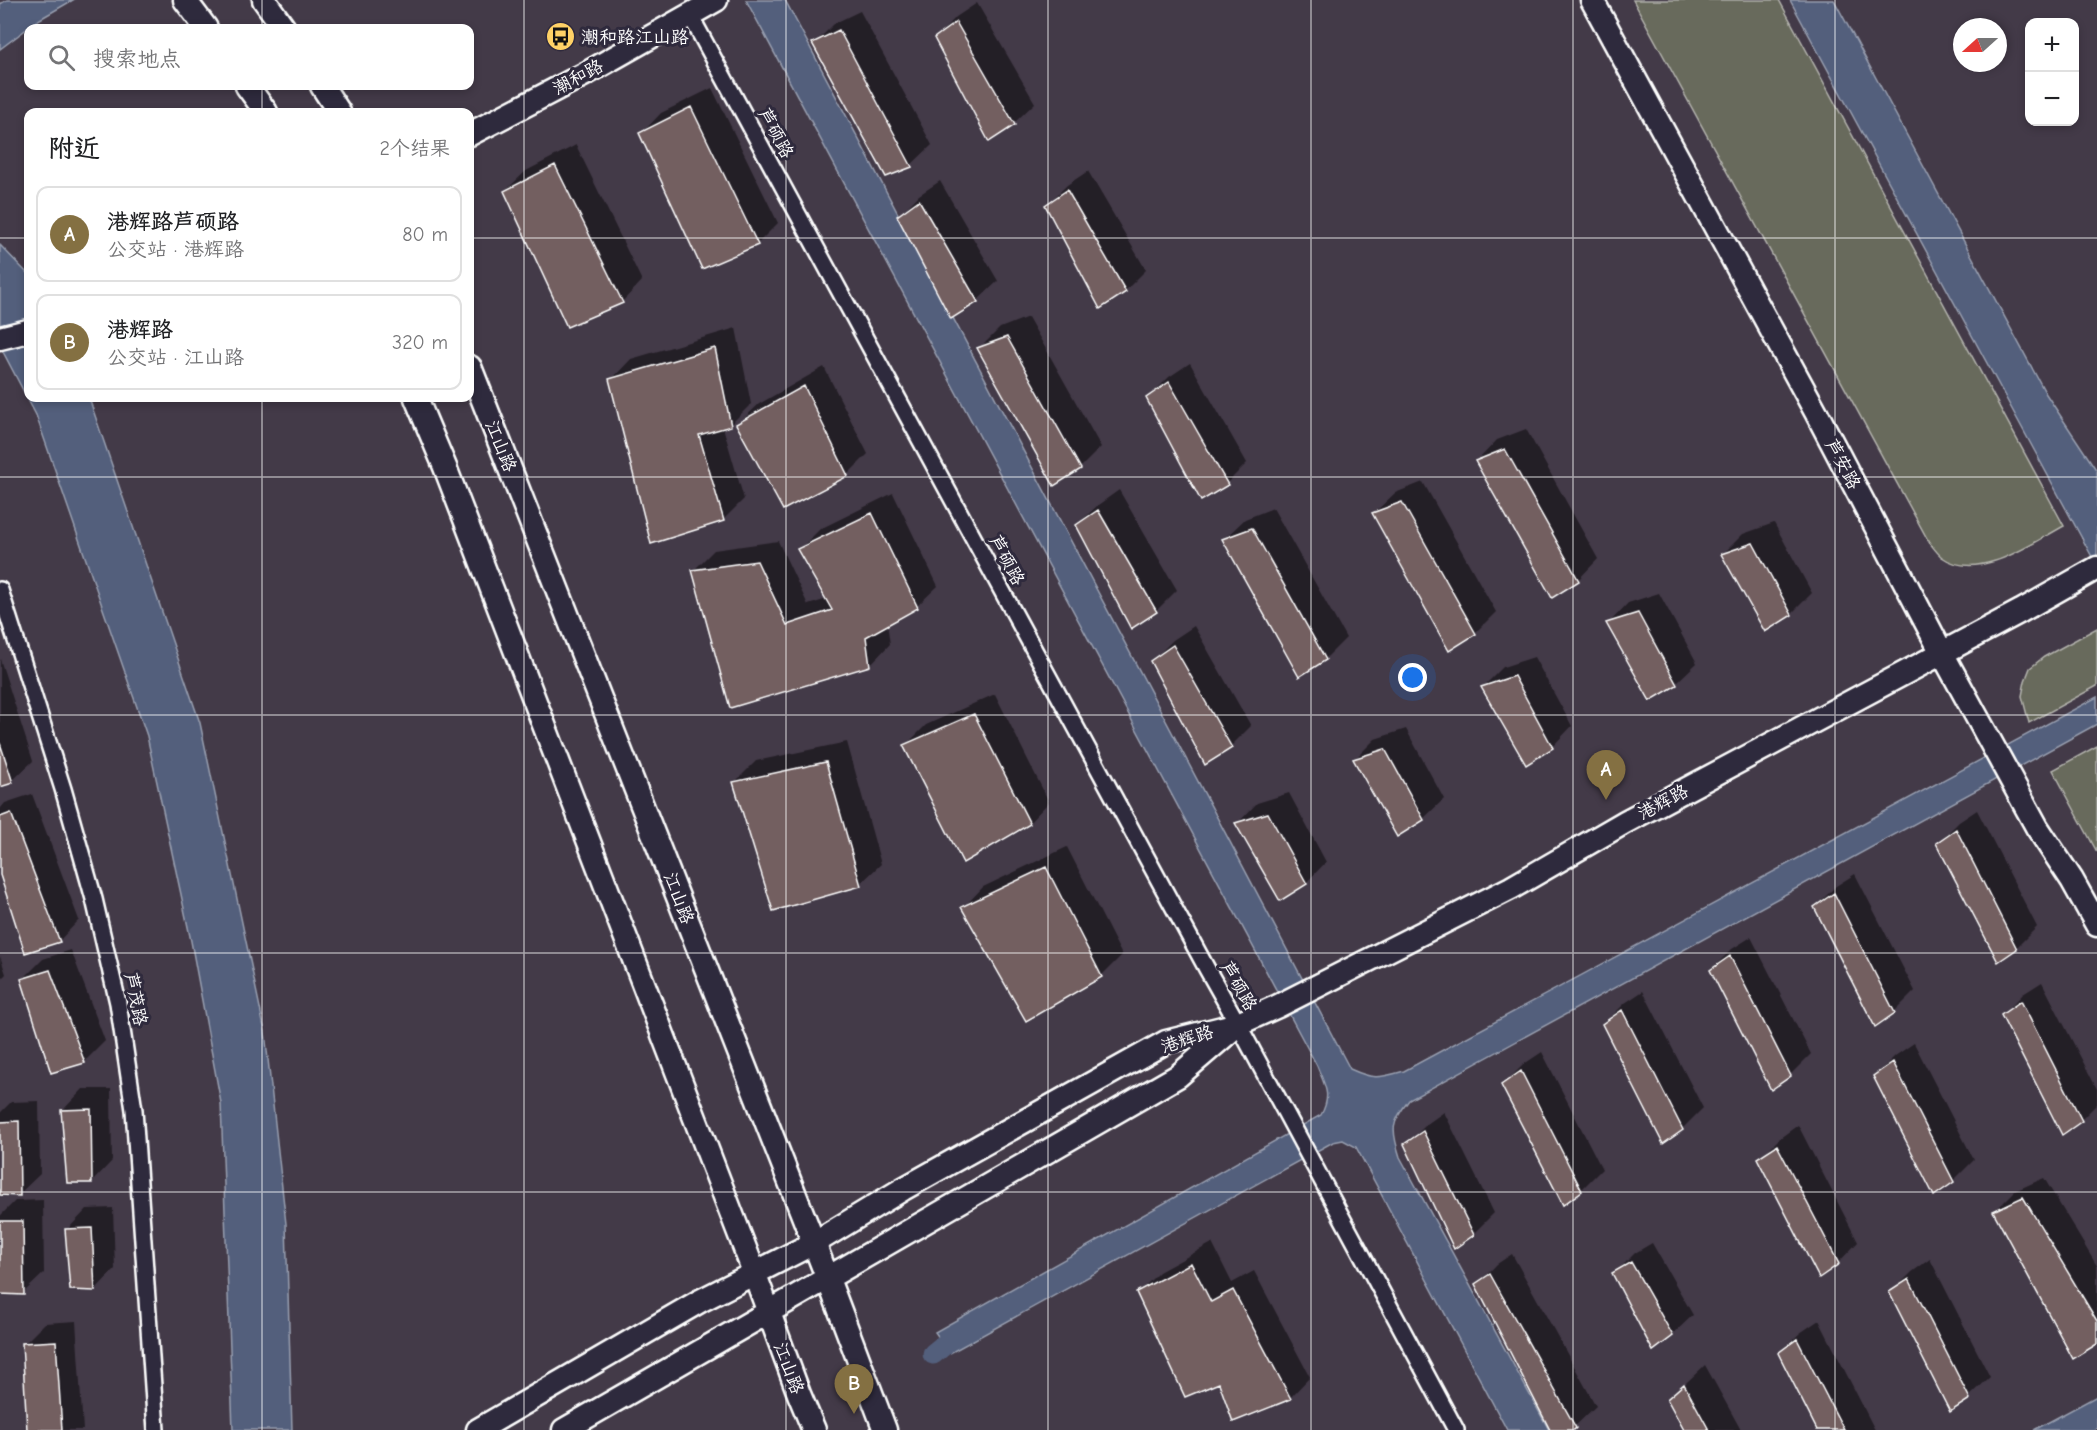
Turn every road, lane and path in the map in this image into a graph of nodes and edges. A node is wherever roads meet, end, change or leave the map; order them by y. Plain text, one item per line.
1 (185, 0) edge
2 (264, 0) edge
3 (716, 0) edge
4 (1593, 0) edge
5 (690, 15) junction
6 (203, 24) edge
7 (281, 24) edge
8 (250, 90) edge
9 (325, 90) edge
10 (263, 108) edge
11 (336, 108) edge
12 (474, 132) edge
13 (24, 332) edge
14 (0, 338) edge
15 (474, 377) edge
16 (418, 402) edge
17 (2091, 571) edge
18 (0, 590) edge
19 (1942, 653) junction
20 (2097, 925) edge
21 (1239, 1024) junction
22 (814, 1243) junction
23 (754, 1272) junction
24 (828, 1279) junction
25 (769, 1313) junction
26 (156, 1430) edge
27 (478, 1430) edge
28 (564, 1430) edge
29 (814, 1430) edge
30 (885, 1430) edge
31 (1456, 1430) edge

1 - 6 main road
2 - 7 main road
3 - 5 main road, 潮和路
4 - 19 main road, 芦安路
5 - 12 main road, 潮和路
5 - 21 street, 芦硕路
8 - 10 main road
9 - 11 main road
13 - 14 main road
15 - 22 main road, 江山路
16 - 23 main road, 江山路
17 - 19 main road, 港辉路
18 - 26 street, 芦茂路
19 - 20 main road, 芦安路
19 - 21 main road, 港辉路
21 - 22 main road, 港辉路
21 - 24 main road, 港辉路
21 - 31 street, 芦硕路
22 - 23 main road, 港辉路
22 - 24 main road, 江山路
23 - 25 main road, 江山路
23 - 27 main road, 港辉路
24 - 25 main road, 港辉路
24 - 30 main road, 江山路
25 - 28 main road, 港辉路
25 - 29 main road, 江山路

